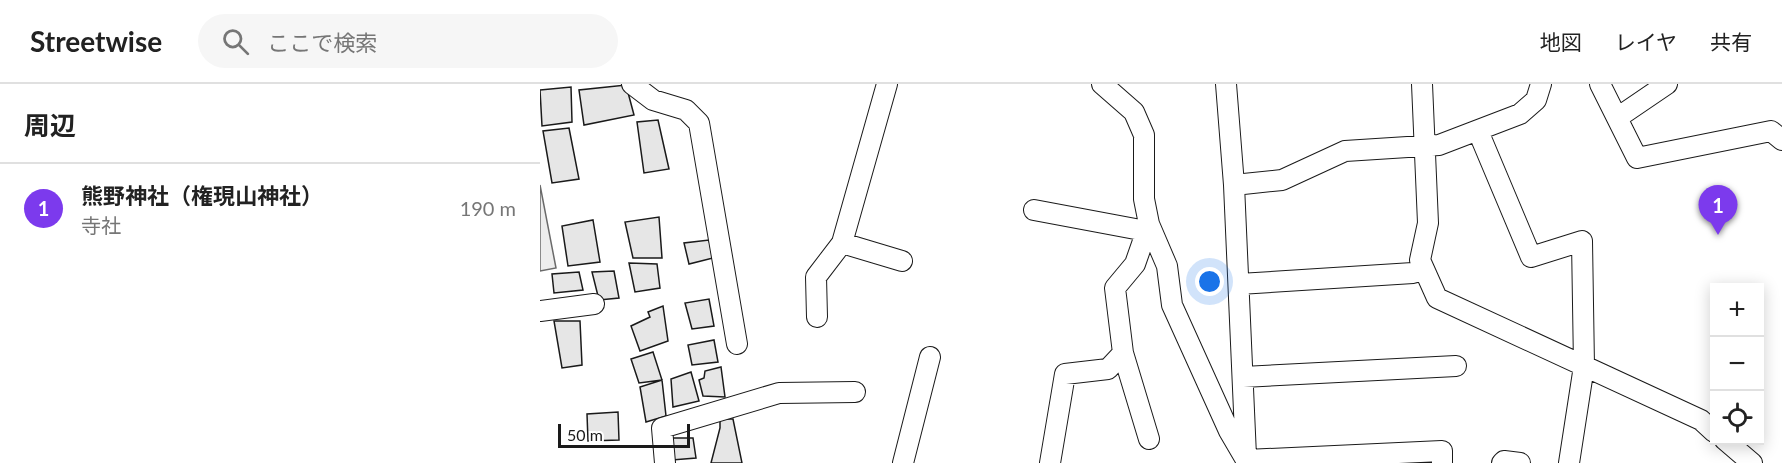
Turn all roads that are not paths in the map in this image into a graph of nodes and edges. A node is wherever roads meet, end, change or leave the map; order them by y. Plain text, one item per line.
1 (632, 84) edge
2 (887, 84) edge
3 (1102, 84) edge
4 (1226, 84) edge
5 (1422, 84) edge
6 (1541, 84) edge
7 (1600, 84) edge
8 (1667, 84) edge
9 (1617, 118) junction
10 (1478, 131) junction
11 (1782, 140) edge
12 (1424, 146) junction
13 (1234, 185) junction
14 (1034, 210) dead end
15 (1148, 228) junction
16 (842, 243) junction
17 (902, 261) dead end
18 (1413, 273) dead end
19 (1239, 284) junction
20 (594, 304) dead end
21 (540, 312) edge
22 (817, 317) dead end
23 (737, 344) dead end
24 (1123, 353) junction
25 (930, 357) dead end
26 (1456, 366) dead end
27 (1584, 366) junction
28 (1243, 377) junction
29 (855, 392) dead end
30 (1710, 428) edge
31 (1149, 439) dead end
32 (1730, 445) edge
33 (1247, 462) edge
34 (665, 463) edge
35 (903, 463) edge
36 (1050, 463) edge
37 (1442, 463) edge
38 (1502, 463) edge
39 (1520, 463) edge
40 (1569, 463) edge
41 (1752, 463) edge

1 - 23 street
2 - 16 street
3 - 15 street
4 - 13 street
5 - 12 street
6 - 10 street
7 - 9 street
8 - 9 street
9 - 11 street
10 - 12 street
10 - 27 street
12 - 13 street
12 - 27 street
13 - 19 street
14 - 15 street
15 - 24 street
15 - 33 street
16 - 17 street
16 - 22 street
18 - 19 street
19 - 28 street
20 - 21 street
24 - 31 street
24 - 36 street
25 - 35 street
26 - 28 street
27 - 30 street
27 - 40 street
28 - 33 street
29 - 34 street
32 - 41 street
33 - 37 street
38 - 39 street

